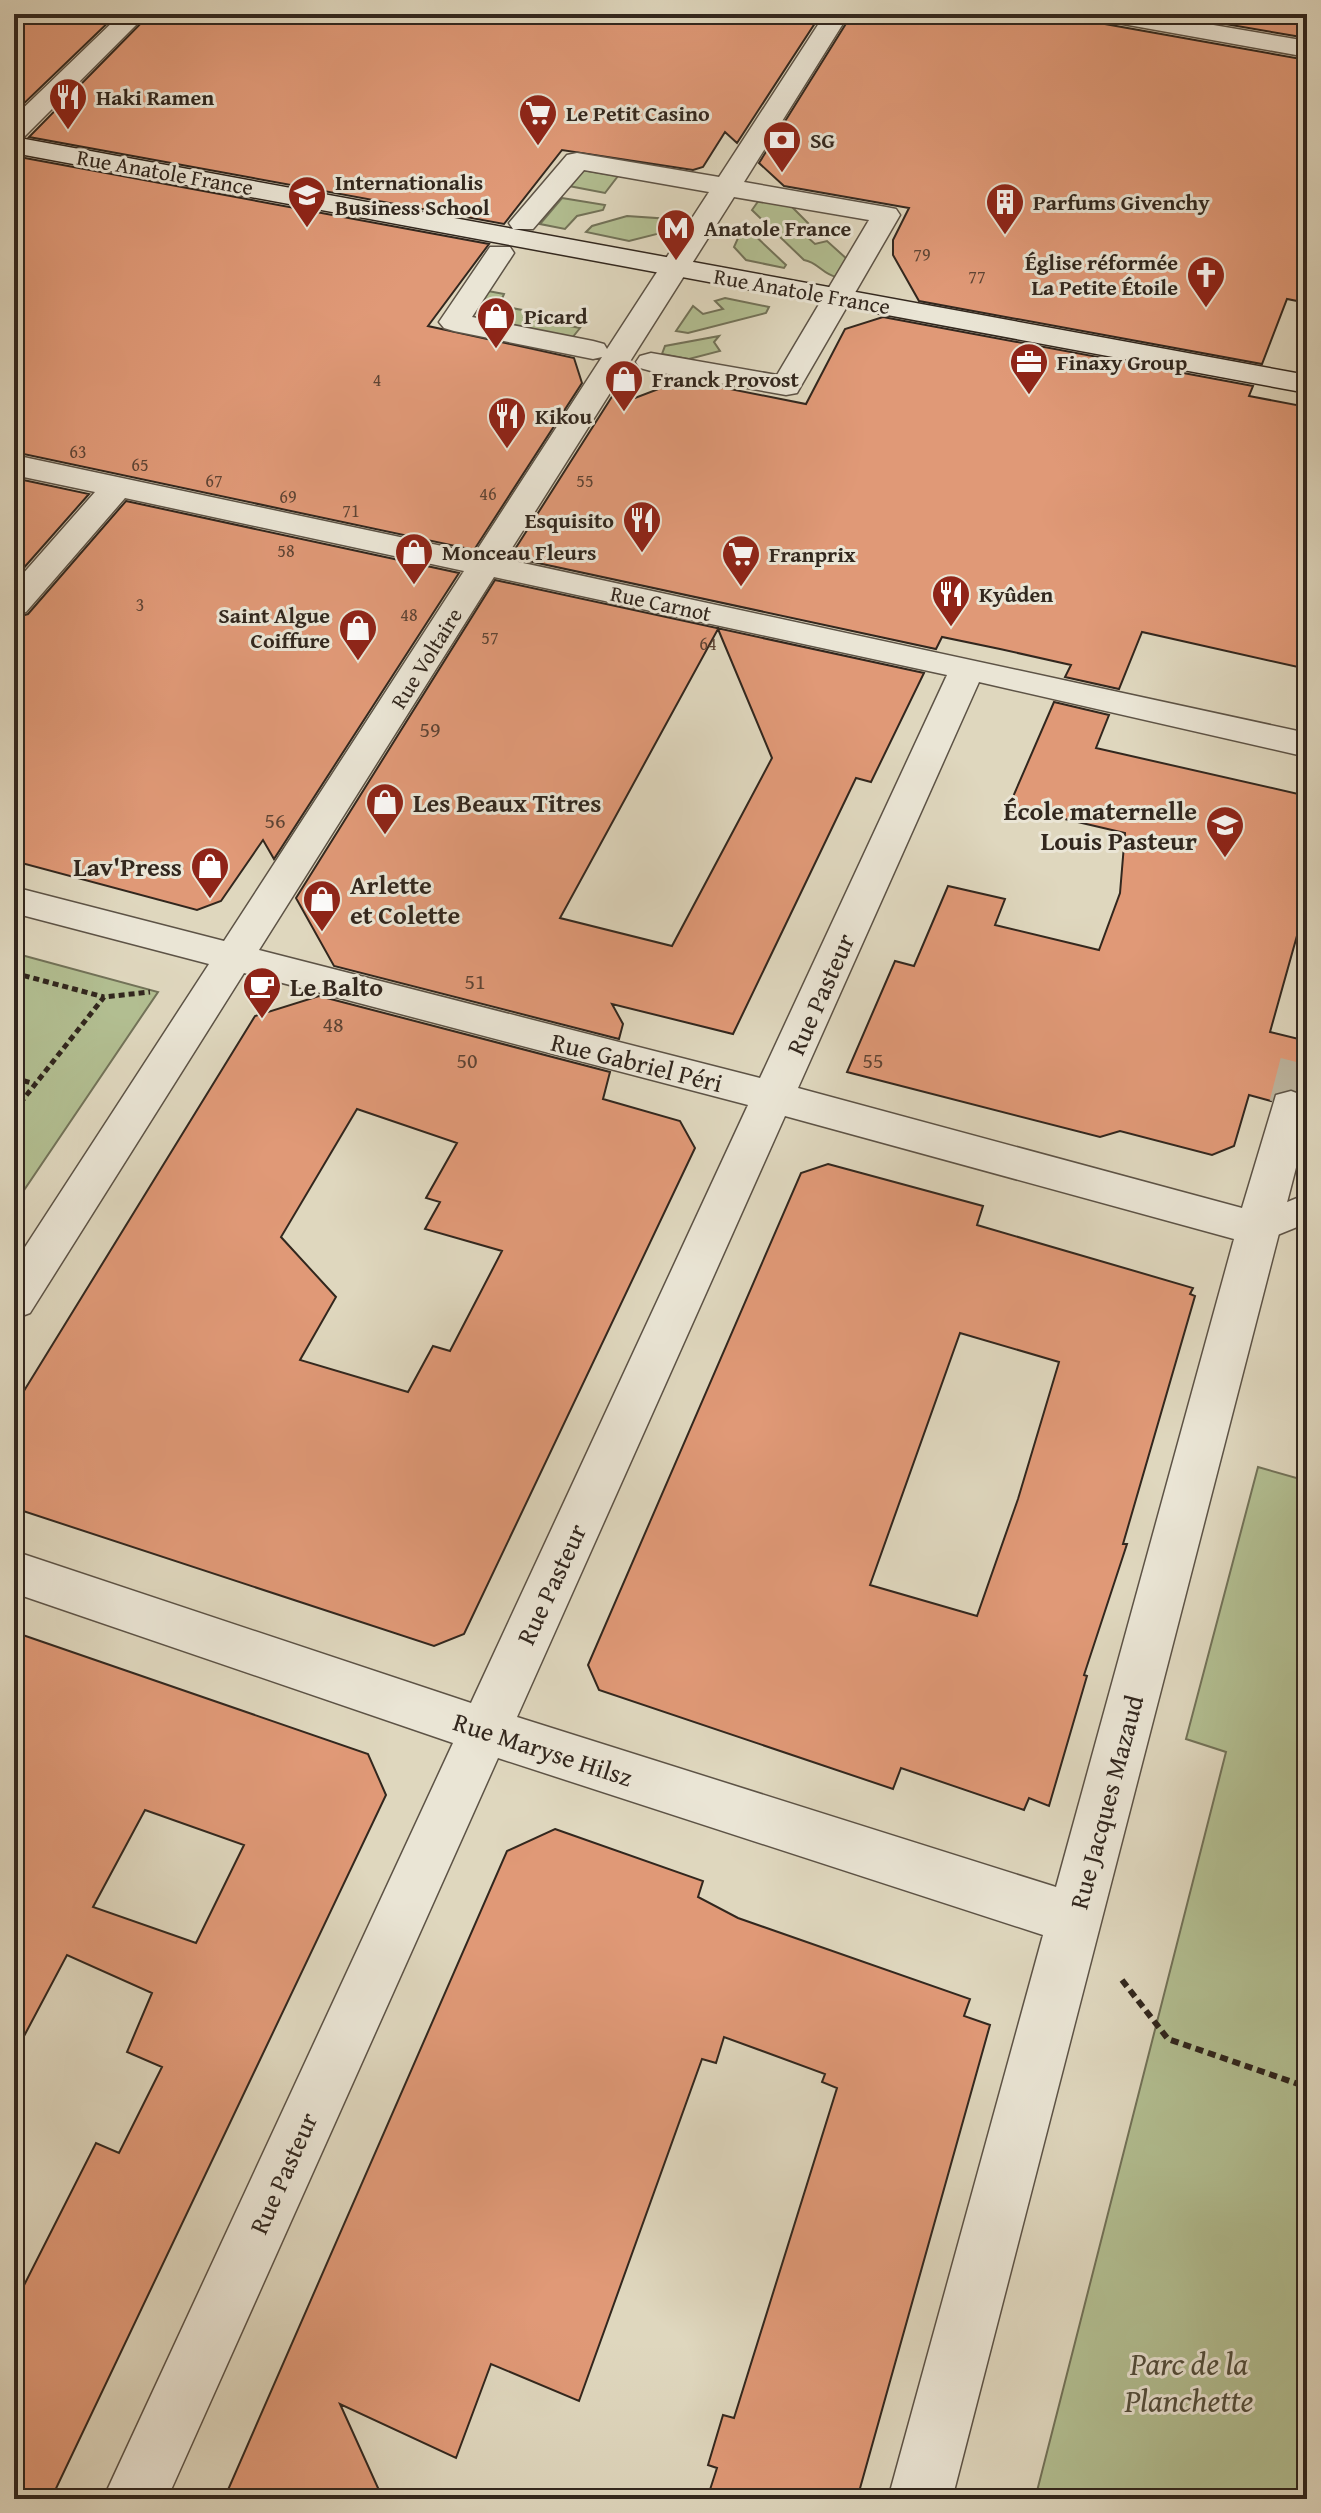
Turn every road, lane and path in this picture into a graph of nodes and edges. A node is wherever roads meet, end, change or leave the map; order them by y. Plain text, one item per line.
1 (135, 14) edge
2 (837, 14) edge
3 (1106, 14) edge
4 (1307, 49) edge
5 (14, 132) edge
6 (14, 145) edge
7 (728, 188) junction
8 (523, 223) dead end
9 (500, 253) dead end
10 (676, 268) junction
11 (839, 298) junction
12 (593, 350) dead end
13 (651, 362) dead end
14 (1307, 384) edge
15 (14, 465) edge
16 (117, 487) junction
17 (485, 566) junction
18 (14, 605) edge
19 (968, 668) junction
20 (1307, 745) edge
21 (14, 900) edge
22 (235, 958) junction
23 (14, 973) edge
24 (158, 992) dead end
25 (104, 997) junction
26 (14, 1078) edge
27 (35, 1084) junction
28 (773, 1097) junction
29 (1291, 1106) tunnel mouth
30 (14, 1111) edge
31 (1307, 1208) edge
32 (1258, 1229) junction
33 (14, 1301) edge
34 (14, 1572) edge
35 (484, 1730) junction
36 (1075, 1919) junction
37 (1307, 2087) edge
38 (135, 2499) edge
39 (920, 2499) edge

1 - 5 street
2 - 7 street, Rue Voltaire
3 - 4 street
6 - 10 street, Rue Anatole France
7 - 8 street
7 - 10 street, Rue Voltaire
7 - 11 street
9 - 12 street
10 - 11 street, Rue Anatole France
10 - 17 street, Rue Voltaire
11 - 13 street
11 - 14 street, Rue Anatole France
15 - 16 street, Rue Carnot
16 - 17 street, Rue Carnot
16 - 18 street
17 - 19 street, Rue Carnot
17 - 22 street, Rue Voltaire
19 - 20 street, Rue Carnot
19 - 28 street, Rue Pasteur
21 - 22 street, Rue Gabriel Péri
22 - 28 street, Rue Gabriel Péri
22 - 33 street, Rue Voltaire
23 - 25 path
24 - 25 path
25 - 27 path
26 - 27 path
27 - 30 path
28 - 32 street, Rue Gabriel Péri
28 - 35 street, Rue Pasteur
29 - 32 street, Rue Jacques Mazaud
31 - 32 lane
32 - 36 street, Rue Jacques Mazaud
34 - 35 street, Rue Maryse Hilsz
35 - 36 street, Rue Maryse Hilsz
35 - 38 street, Rue Pasteur
36 - 37 path
36 - 39 street, Rue Jacques Mazaud

